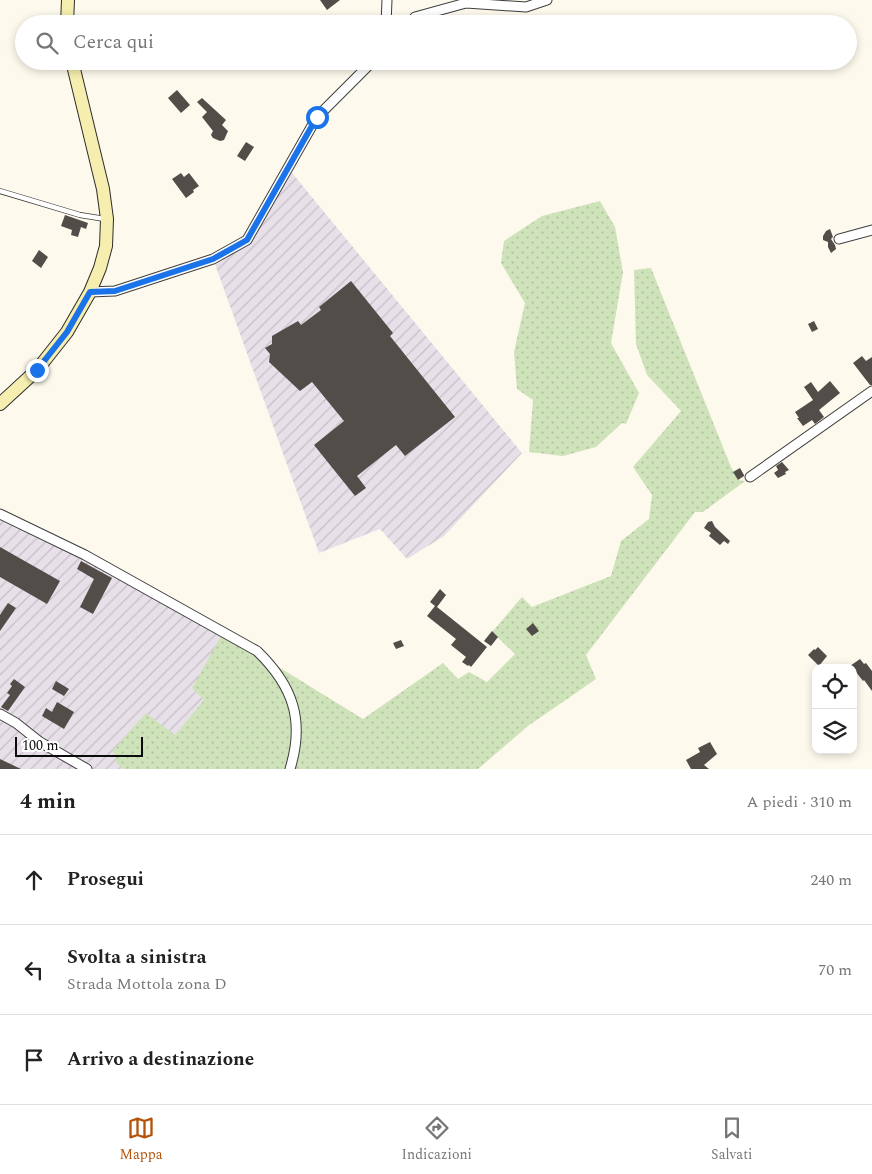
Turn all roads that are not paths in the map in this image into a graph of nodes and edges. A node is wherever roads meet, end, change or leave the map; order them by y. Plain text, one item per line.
1 (68, 0) edge
2 (387, 0) edge
3 (547, 0) edge
4 (67, 15) edge
5 (386, 15) edge
6 (422, 15) edge
7 (74, 70) edge
8 (364, 70) edge
9 (0, 191) edge
10 (107, 219) junction
11 (872, 230) edge
12 (839, 240) dead end
13 (90, 292) junction
14 (872, 391) edge
15 (0, 404) edge
16 (750, 477) dead end
17 (0, 514) edge
18 (0, 714) edge
19 (87, 769) edge
20 (290, 769) edge

1 - 4 main road
2 - 5 street
3 - 6 street
7 - 10 main road
8 - 13 street
9 - 10 lane
10 - 13 main road
11 - 12 street
13 - 15 main road
14 - 16 street
17 - 20 street
18 - 19 street

